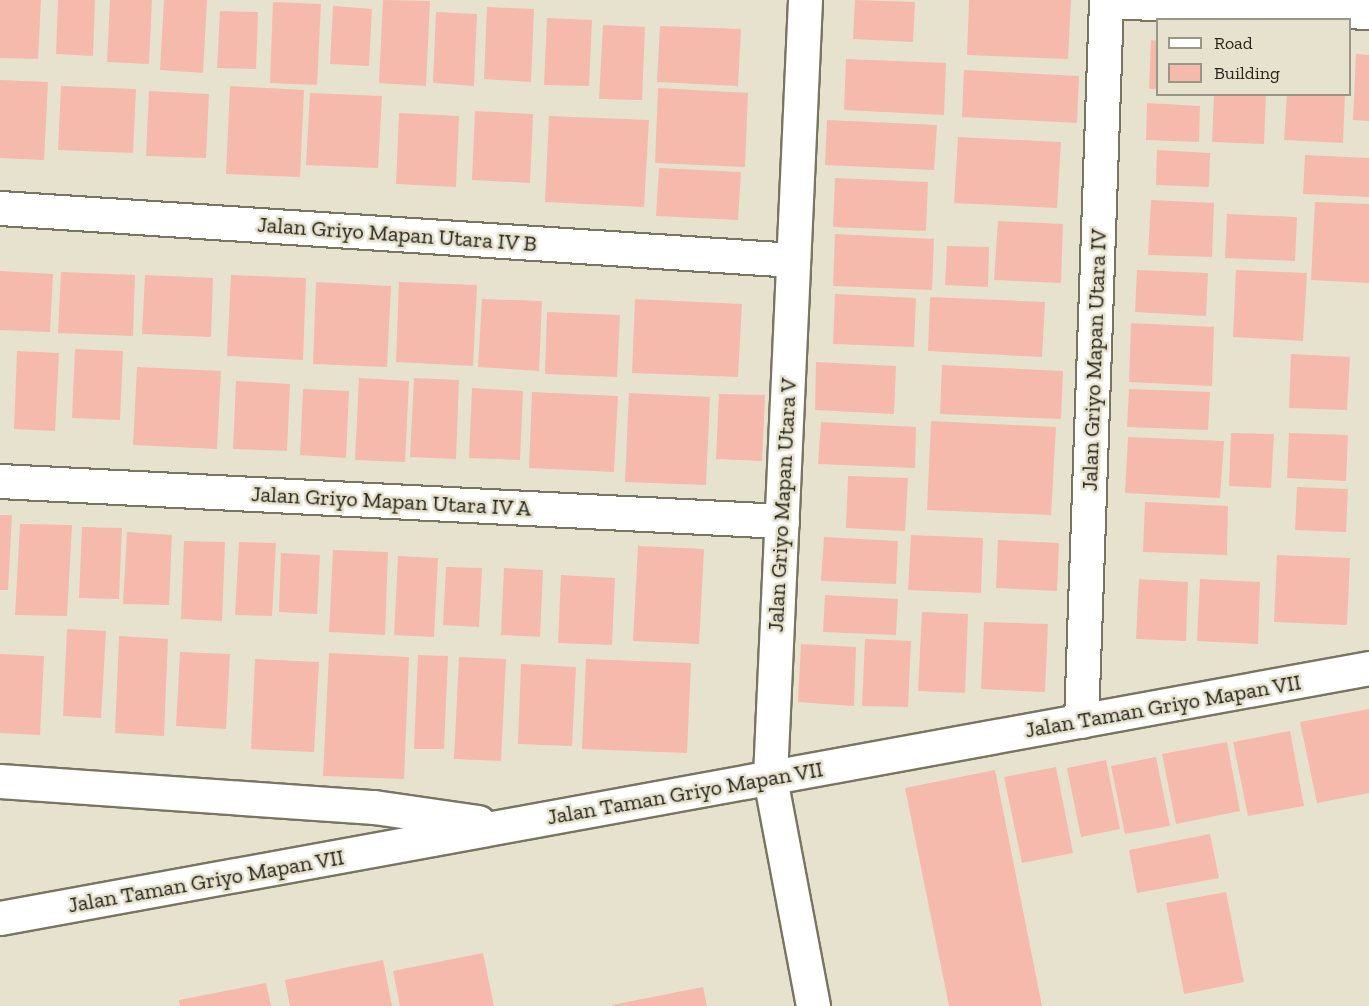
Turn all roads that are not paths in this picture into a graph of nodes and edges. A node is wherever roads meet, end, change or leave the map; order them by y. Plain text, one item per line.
1 (805, 0) edge
2 (1106, 0) edge
3 (1369, 12) edge
4 (0, 208) edge
5 (793, 260) junction
6 (0, 481) edge
7 (782, 522) junction
8 (1369, 668) edge
9 (1081, 721) junction
10 (770, 778) junction
11 (0, 781) edge
12 (506, 826) junction
13 (0, 918) edge
14 (813, 1006) edge

1 - 5 street, Jalan Griyo Mapan Utara V
2 - 3 street
2 - 9 street, Jalan Griyo Mapan Utara IV
4 - 5 street, Jalan Griyo Mapan Utara IV B
5 - 7 street, Jalan Griyo Mapan Utara V
6 - 7 street, Jalan Griyo Mapan Utara IV A
7 - 10 street, Jalan Griyo Mapan Utara V
8 - 9 street, Jalan Taman Griyo Mapan VII
9 - 10 street, Jalan Taman Griyo Mapan VII
10 - 12 street, Jalan Taman Griyo Mapan VII
10 - 14 street, Jalan Griyo Mapan Utara V
11 - 12 street
12 - 13 street, Jalan Taman Griyo Mapan VII

